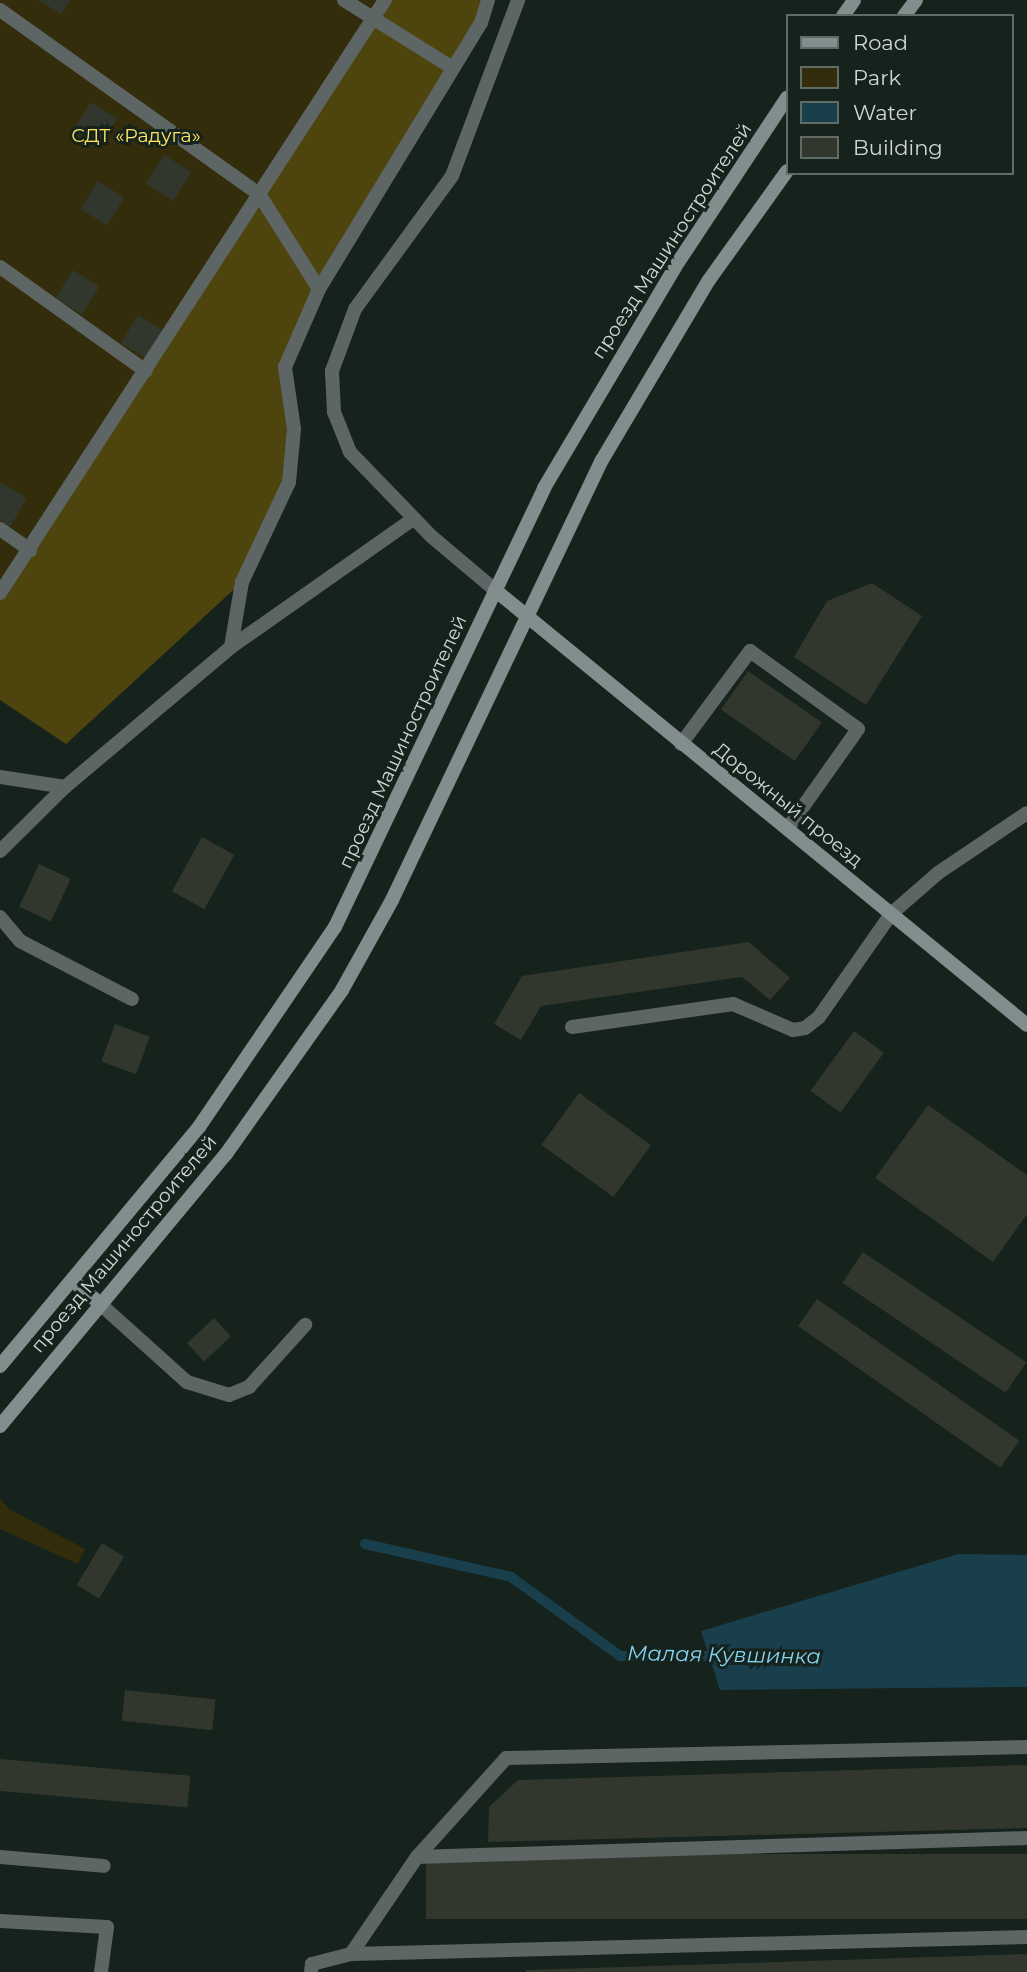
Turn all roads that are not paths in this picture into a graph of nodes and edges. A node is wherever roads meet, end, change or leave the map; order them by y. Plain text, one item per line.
1 (344, 0) edge
2 (385, 0) edge
3 (488, 0) edge
4 (518, 0) edge
5 (0, 10) edge
6 (372, 20) junction
7 (453, 68) junction
8 (786, 101) edge
9 (786, 172) edge
10 (259, 194) junction
11 (0, 267) edge
12 (319, 289) junction
13 (146, 371) junction
14 (414, 519) junction
15 (0, 529) edge
16 (30, 550) junction
17 (495, 590) junction
18 (0, 593) edge
19 (525, 615) junction
20 (231, 647) junction
21 (681, 744) junction
22 (0, 777) edge
23 (65, 787) junction
24 (1027, 813) edge
25 (788, 828) junction
26 (0, 851) edge
27 (891, 914) junction
28 (0, 917) edge
29 (132, 999) dead end
30 (1027, 1025) edge
31 (572, 1027) dead end
32 (73, 1281) junction
33 (98, 1302) junction
34 (305, 1325) dead end
35 (0, 1366) edge
36 (0, 1426) edge
37 (1027, 1747) edge
38 (1027, 1838) edge
39 (0, 1857) edge
40 (417, 1857) junction
41 (104, 1866) dead end
42 (0, 1921) edge
43 (1027, 1937) edge
44 (351, 1954) junction
45 (101, 1972) edge
46 (311, 1972) edge

1 - 6 lane
2 - 6 lane
3 - 7 lane
4 - 14 lane
5 - 10 lane
6 - 7 lane
6 - 10 lane
7 - 12 lane
8 - 17 main road, проезд Машиностроителей
9 - 19 main road, проезд Машиностроителей
10 - 12 lane
10 - 13 lane
11 - 13 lane
12 - 20 lane
13 - 16 lane
14 - 17 lane
14 - 20 lane
15 - 16 lane
16 - 18 lane
17 - 19 main road, Дорожный проезд
17 - 32 main road, проезд Машиностроителей
19 - 21 main road, Дорожный проезд
19 - 33 main road, проезд Машиностроителей
20 - 23 lane
21 - 25 main road, Дорожный проезд
21 - 25 lane
22 - 23 lane
23 - 26 lane
24 - 27 lane
25 - 27 main road, Дорожный проезд
27 - 30 main road, Дорожный проезд
27 - 31 lane
28 - 29 lane
32 - 33 main road
32 - 35 main road, проезд Машиностроителей
33 - 34 lane
33 - 36 main road, проезд Машиностроителей
37 - 40 lane
38 - 40 lane
39 - 41 lane
40 - 44 lane
42 - 45 lane
43 - 44 lane
44 - 46 lane

